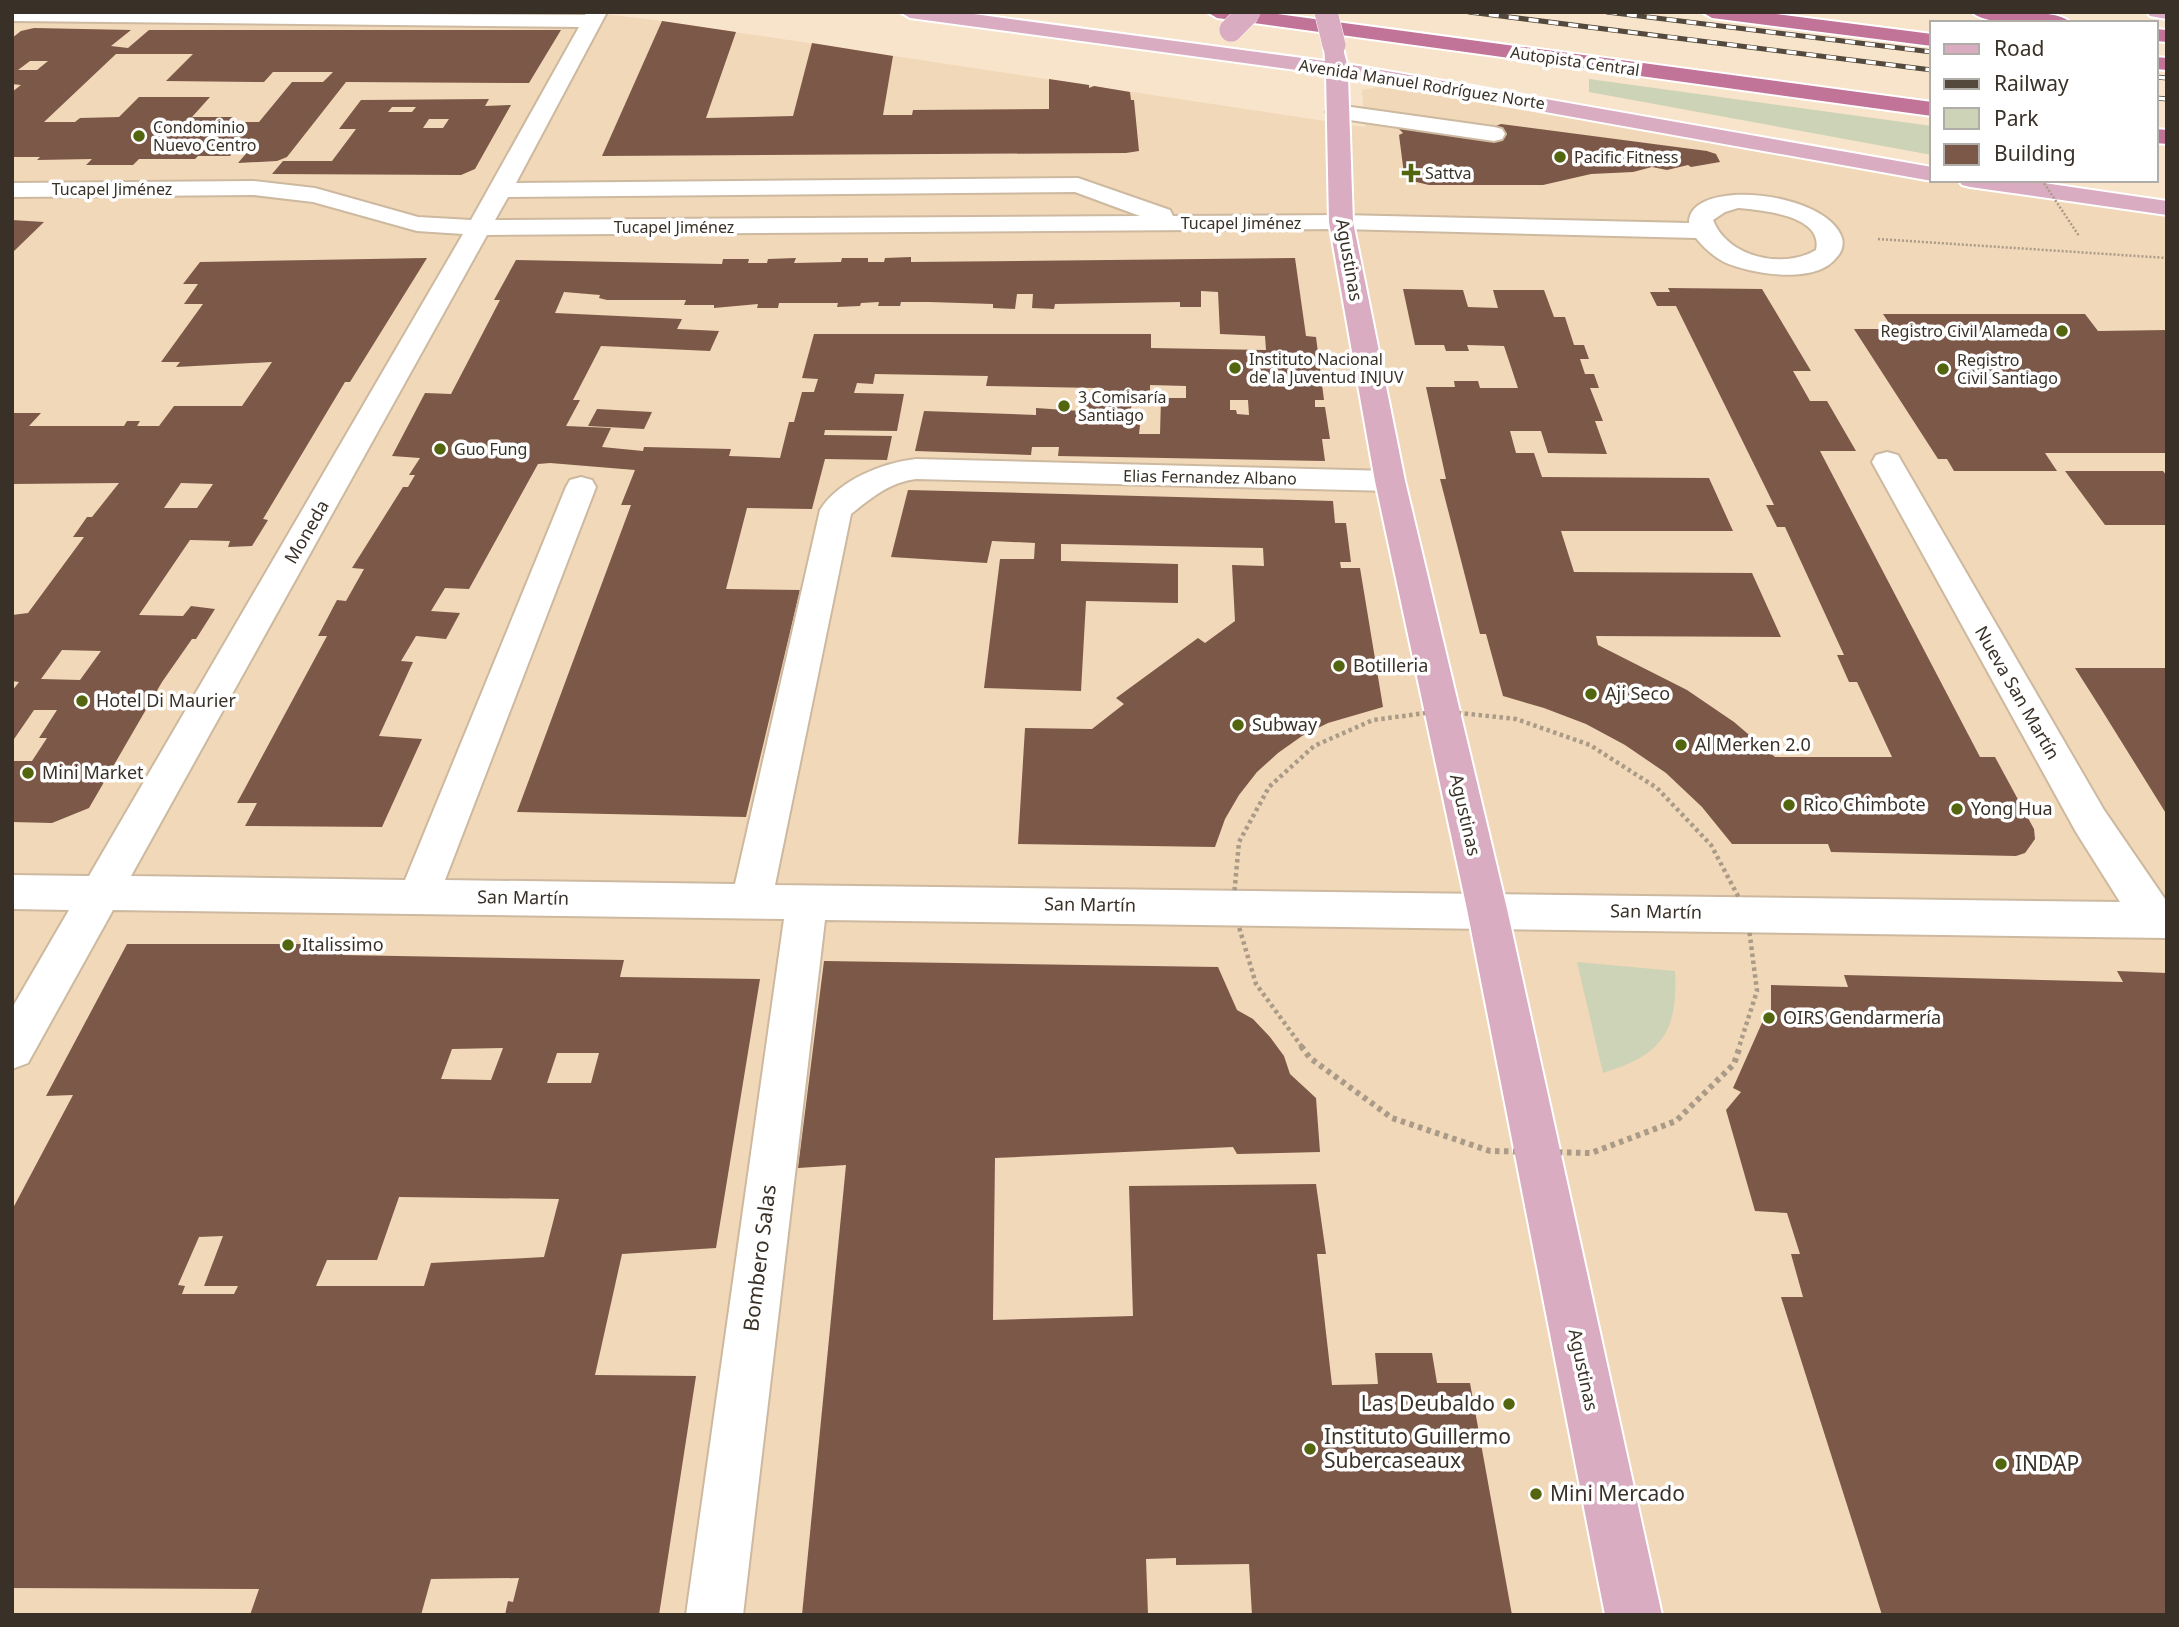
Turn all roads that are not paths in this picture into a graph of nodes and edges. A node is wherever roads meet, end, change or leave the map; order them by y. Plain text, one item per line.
1 (910, 12) edge
2 (1217, 12) edge
3 (1249, 12) edge
4 (1326, 12) edge
5 (1712, 12) edge
6 (1982, 12) edge
7 (2157, 12) edge
8 (2167, 13) edge
9 (14, 17) edge
10 (594, 17) edge
11 (2047, 21) edge
12 (1930, 40) edge
13 (1182, 47) junction
14 (1335, 57) junction
15 (1930, 109) edge
16 (1337, 112) junction
17 (1494, 134) dead end
18 (1930, 174) edge
19 (1984, 182) edge
20 (12, 190) edge
21 (500, 191) junction
22 (2167, 208) edge
23 (1341, 222) junction
24 (1185, 223) junction
25 (479, 228) junction
26 (1701, 231) junction
27 (1887, 462) dead end
28 (1390, 481) junction
29 (581, 487) dead end
30 (12, 892) edge
31 (102, 894) junction
32 (418, 897) junction
33 (751, 901) junction
34 (807, 902) junction
35 (1487, 909) junction
36 (2161, 920) edge
37 (12, 1049) edge
38 (714, 1615) edge
39 (1634, 1615) edge

1 - 13 main road, Avenida Manuel Rodríguez Norte
2 - 15 highway, Autopista Central
3 - 13 main road, bridge
4 - 14 main road, Agustinas, bridge
5 - 12 highway
6 - 11 highway
7 - 8 main road
9 - 10 street
10 - 21 street, Moneda
13 - 14 main road, Avenida Manuel Rodríguez Norte
14 - 16 main road, Agustinas
14 - 18 main road, Avenida Manuel Rodríguez Norte
16 - 17 street
16 - 23 main road, Agustinas
19 - 22 main road
20 - 25 street, Tucapel Jiménez
21 - 24 street
21 - 25 street, Moneda
23 - 24 street, Tucapel Jiménez
23 - 26 street, Tucapel Jiménez
23 - 28 main road, Agustinas
24 - 25 street, Tucapel Jiménez
25 - 31 street, Moneda
26 - 26 street
27 - 36 street, Nueva San Martín
28 - 33 street, Elias Fernandez Albano
28 - 35 main road, Agustinas
29 - 32 street
30 - 31 street, San Martín
31 - 32 street, San Martín
31 - 37 street, Moneda
32 - 33 street, San Martín
33 - 34 street, San Martín
34 - 35 street, San Martín
34 - 38 street, Bombero Salas
35 - 36 street, San Martín
35 - 39 main road, Agustinas

